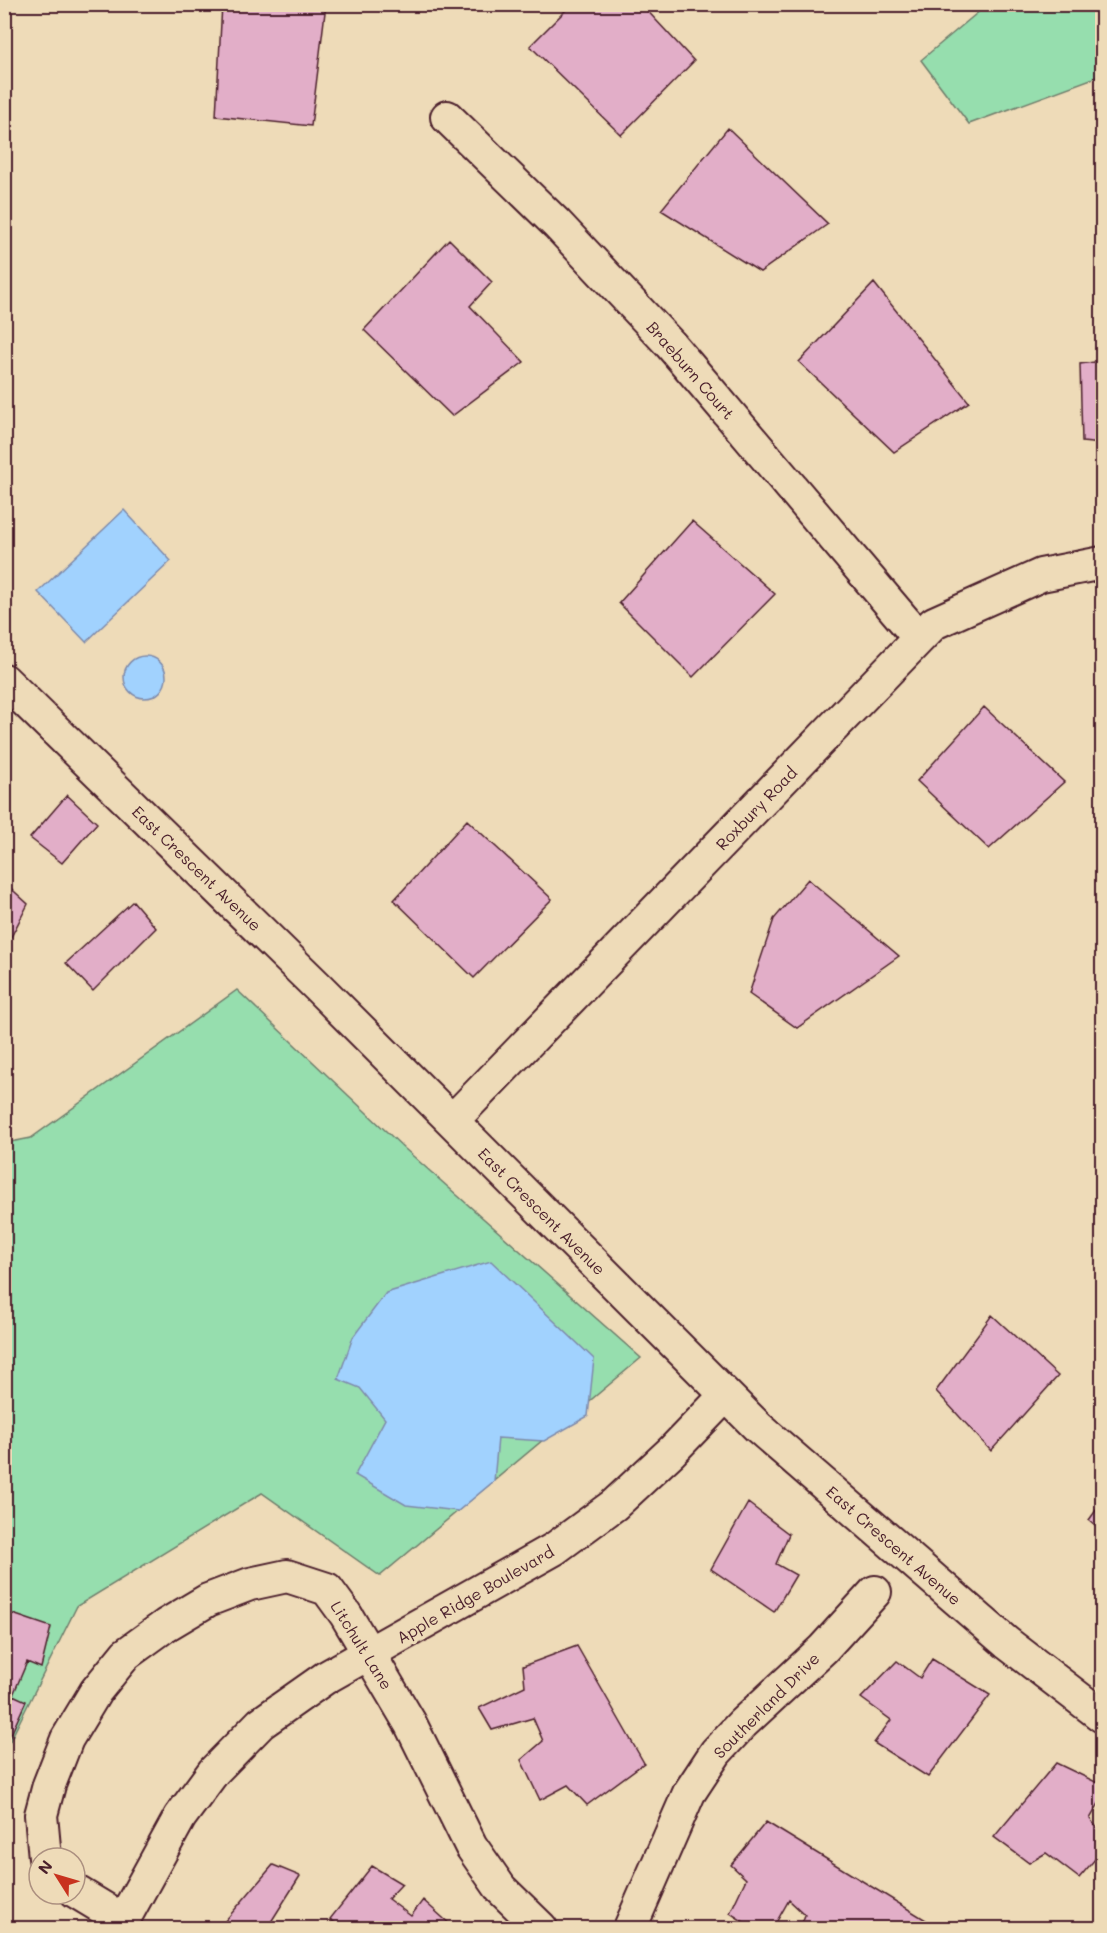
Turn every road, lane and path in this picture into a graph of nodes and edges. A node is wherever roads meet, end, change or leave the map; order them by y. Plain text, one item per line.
1 (447, 117) dead end
2 (1102, 563) edge
3 (919, 638) junction
4 (4, 680) edge
5 (452, 1121) junction
6 (726, 1395) junction
7 (875, 1592) dead end
8 (369, 1654) junction
9 (1102, 1716) edge
10 (44, 1846) edge
11 (87, 1900) edge
12 (121, 1924) edge
13 (541, 1929) edge
14 (630, 1929) edge

1 - 3 street, Braeburn Court
2 - 3 street, Roxbury Road
3 - 5 street, Roxbury Road
4 - 5 street, East Crescent Avenue
5 - 6 street, East Crescent Avenue
6 - 8 street, Apple Ridge Boulevard
6 - 9 street, East Crescent Avenue
7 - 14 street, Southerland Drive
8 - 10 street, Litchult Lane
8 - 12 street, Apple Ridge Boulevard
8 - 13 street, Litchult Lane
11 - 12 street

